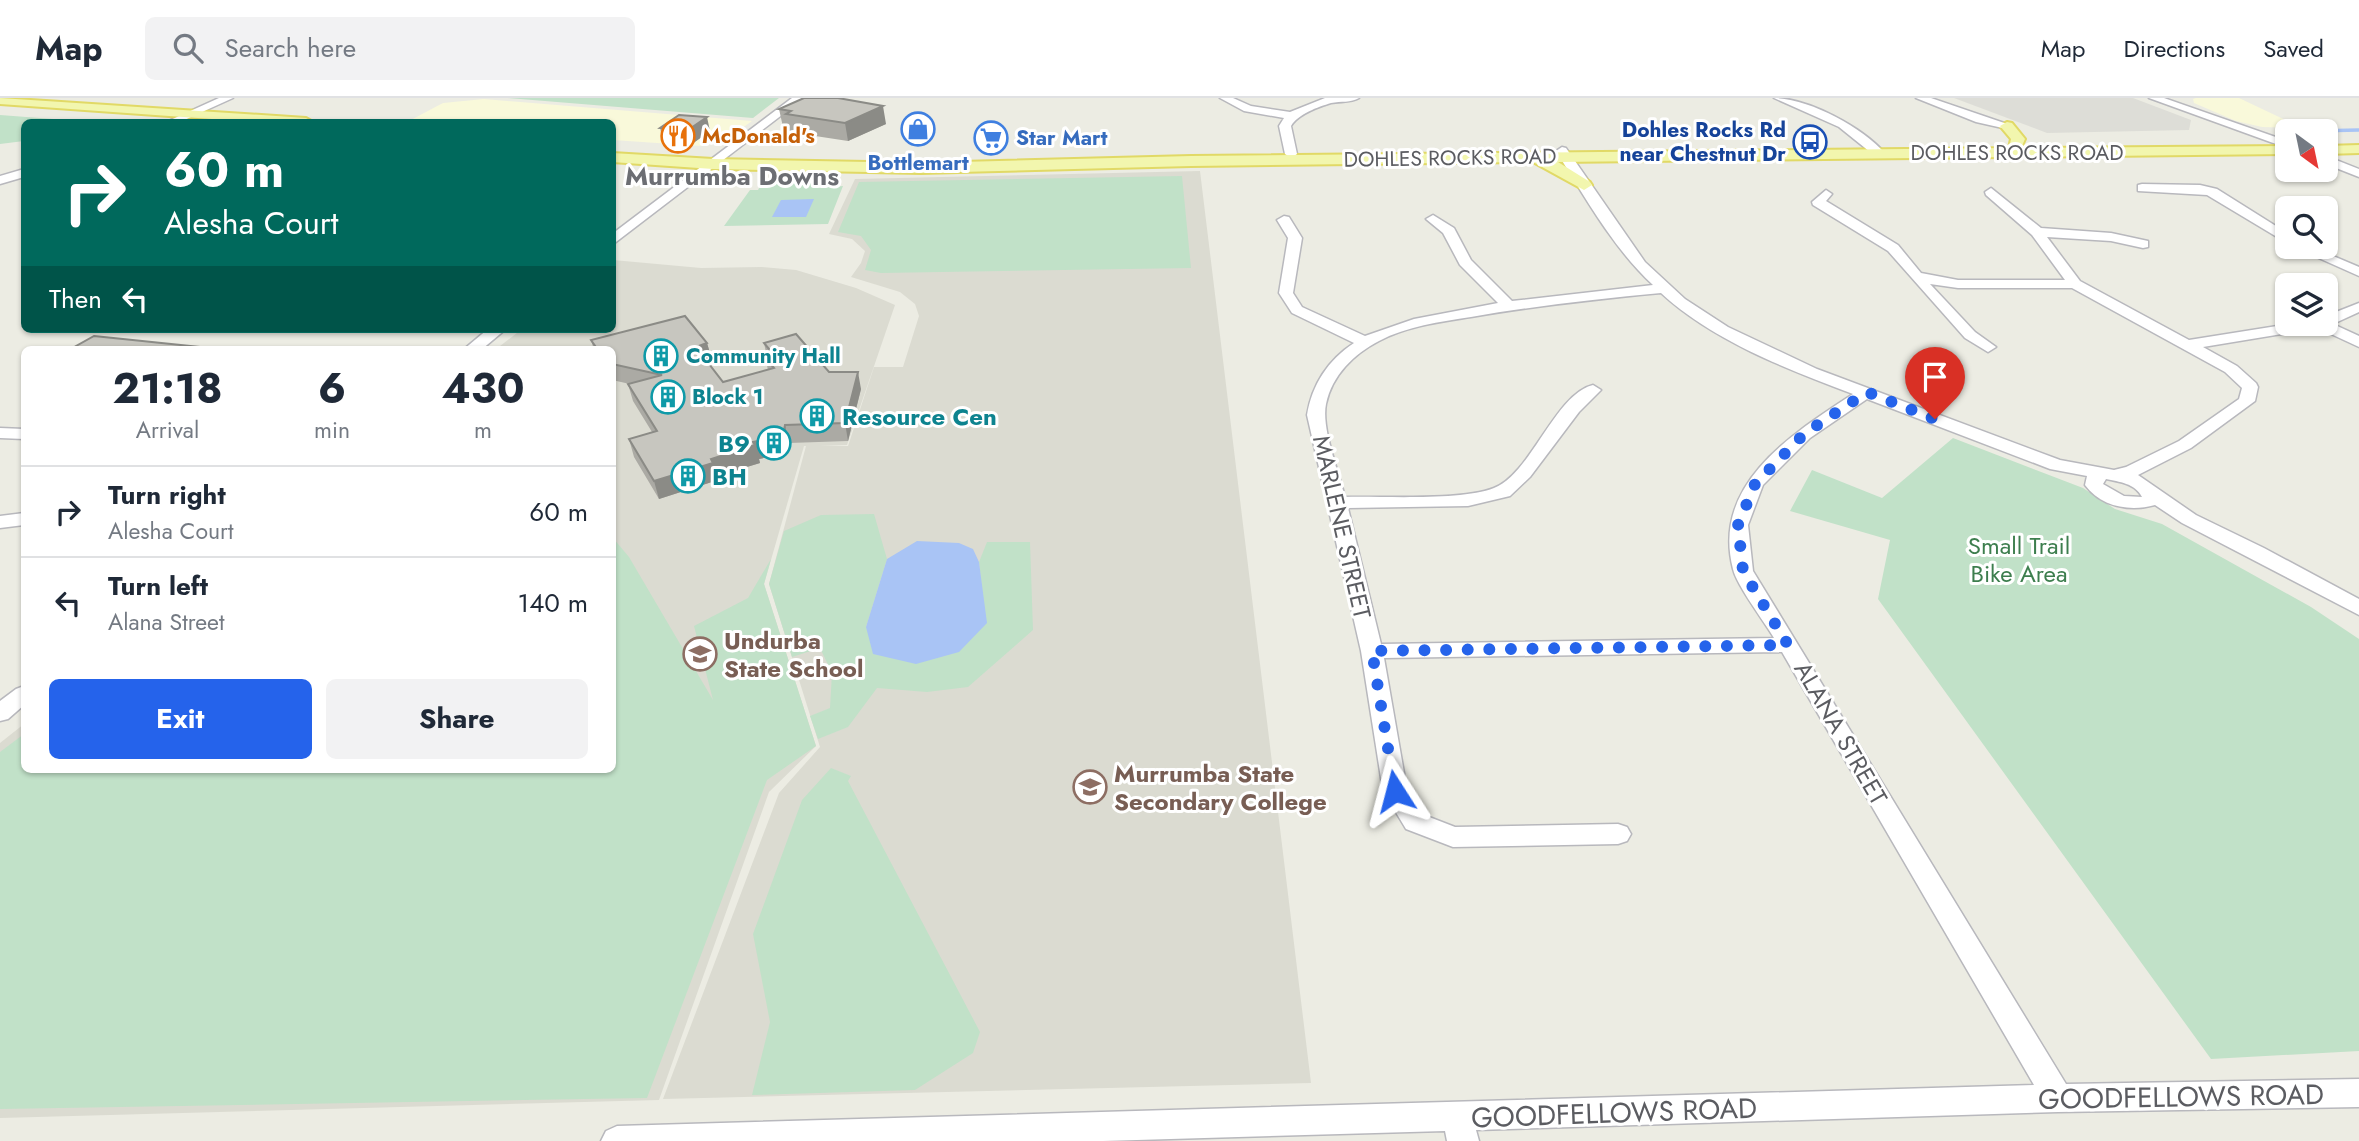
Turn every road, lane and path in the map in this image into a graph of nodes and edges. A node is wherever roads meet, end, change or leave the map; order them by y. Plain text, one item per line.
1 (799, 98) edge
2 (1224, 98) edge
3 (1354, 98) edge
4 (1779, 98) edge
5 (1921, 98) edge
6 (2154, 98) edge
7 (0, 100) edge
8 (230, 104) edge
9 (0, 107) edge
10 (1291, 116) junction
11 (149, 117) edge
12 (176, 119) edge
13 (192, 119) edge
14 (293, 119) edge
15 (2007, 126) joint
16 (2338, 142) edge
17 (2359, 142) edge
18 (2275, 143) edge
19 (2015, 146) junction
20 (2275, 146) edge
21 (2275, 146) edge
22 (616, 148) edge
23 (2359, 149) edge
24 (1875, 150) junction
25 (2338, 150) edge
26 (1291, 153) junction
27 (1564, 154) junction
28 (1653, 156) junction
29 (616, 157) edge
30 (1530, 157) junction
31 (718, 160) junction
32 (2338, 167) edge
33 (1575, 171) junction
34 (21, 174) edge
35 (2359, 175) edge
36 (0, 180) edge
37 (1584, 186) junction
38 (2143, 188) dead end
39 (1990, 192) dead end
40 (1826, 194) dead end
41 (1433, 219) dead end
42 (1284, 220) dead end
43 (2275, 231) edge
44 (2037, 232) junction
45 (616, 238) edge
46 (2143, 244) dead end
47 (2329, 259) edge
48 (2359, 272) edge
49 (1916, 277) junction
50 (2075, 284) junction
51 (1663, 288) junction
52 (1508, 305) junction
53 (2359, 307) edge
54 (2338, 316) edge
55 (2275, 331) edge
56 (493, 333) edge
57 (2338, 333) edge
58 (1365, 342) junction
59 (2359, 342) edge
60 (2187, 345) junction
61 (476, 346) edge
62 (1988, 347) dead end
63 (1593, 390) dead end
64 (1867, 392) junction
65 (0, 433) edge
66 (21, 434) edge
67 (2148, 466) junction
68 (2104, 479) junction
69 (2145, 495) junction
70 (1336, 503) junction
71 (21, 519) edge
72 (0, 522) edge
73 (2359, 608) edge
74 (1788, 645) junction
75 (1372, 651) junction
76 (21, 696) edge
77 (0, 713) edge
78 (1618, 834) dead end
79 (2359, 1093) edge
80 (2058, 1098) junction
81 (1460, 1130) edge
82 (808, 1139) edge
83 (617, 1141) edge

1 - 31 street
2 - 10 street
3 - 10 street
4 - 24 street
5 - 15 street
6 - 18 street
7 - 11 main road
8 - 11 main road
8 - 13 main road
8 - 14 main road
9 - 11 main road
10 - 26 street
11 - 12 main road
15 - 19 main road
16 - 17 main road
19 - 21 main road, DOHLES ROCKS ROAD
19 - 24 main road, DOHLES ROCKS ROAD
20 - 24 main road, DOHLES ROCKS ROAD
22 - 31 main road, DOHLES ROCKS ROAD
23 - 25 main road
24 - 27 main road, DOHLES ROCKS ROAD
24 - 28 main road, DOHLES ROCKS ROAD
26 - 27 main road, DOHLES ROCKS ROAD
26 - 31 main road, DOHLES ROCKS ROAD
27 - 28 main road, DOHLES ROCKS ROAD
27 - 30 main road, DOHLES ROCKS ROAD
27 - 33 street
28 - 33 main road
29 - 31 main road, DOHLES ROCKS ROAD
30 - 31 main road, DOHLES ROCKS ROAD
30 - 37 main road
31 - 45 street
32 - 35 street
33 - 37 street
34 - 36 street
37 - 51 street
38 - 43 street
39 - 44 street
40 - 49 street
41 - 52 street
42 - 58 street
44 - 46 street
44 - 50 street
47 - 48 street
49 - 50 street
49 - 62 street
50 - 60 street
51 - 52 street, MARLENE STREET
51 - 64 street
52 - 58 street, MARLENE STREET
53 - 54 street
55 - 60 street
56 - 61 street
57 - 59 street
58 - 70 street, MARLENE STREET
60 - 67 street
63 - 70 street
64 - 68 street
64 - 74 street, ALANA STREET
65 - 66 street
67 - 68 street
67 - 69 street
68 - 69 street
69 - 73 street
70 - 75 street, MARLENE STREET
71 - 72 street
74 - 75 street
74 - 80 street, ALANA STREET
75 - 78 street, MARLENE STREET
76 - 77 street
79 - 80 street, GOODFELLOWS ROAD
80 - 81 street, GOODFELLOWS ROAD
81 - 82 street, GOODFELLOWS ROAD
82 - 83 street, GOODFELLOWS ROAD

